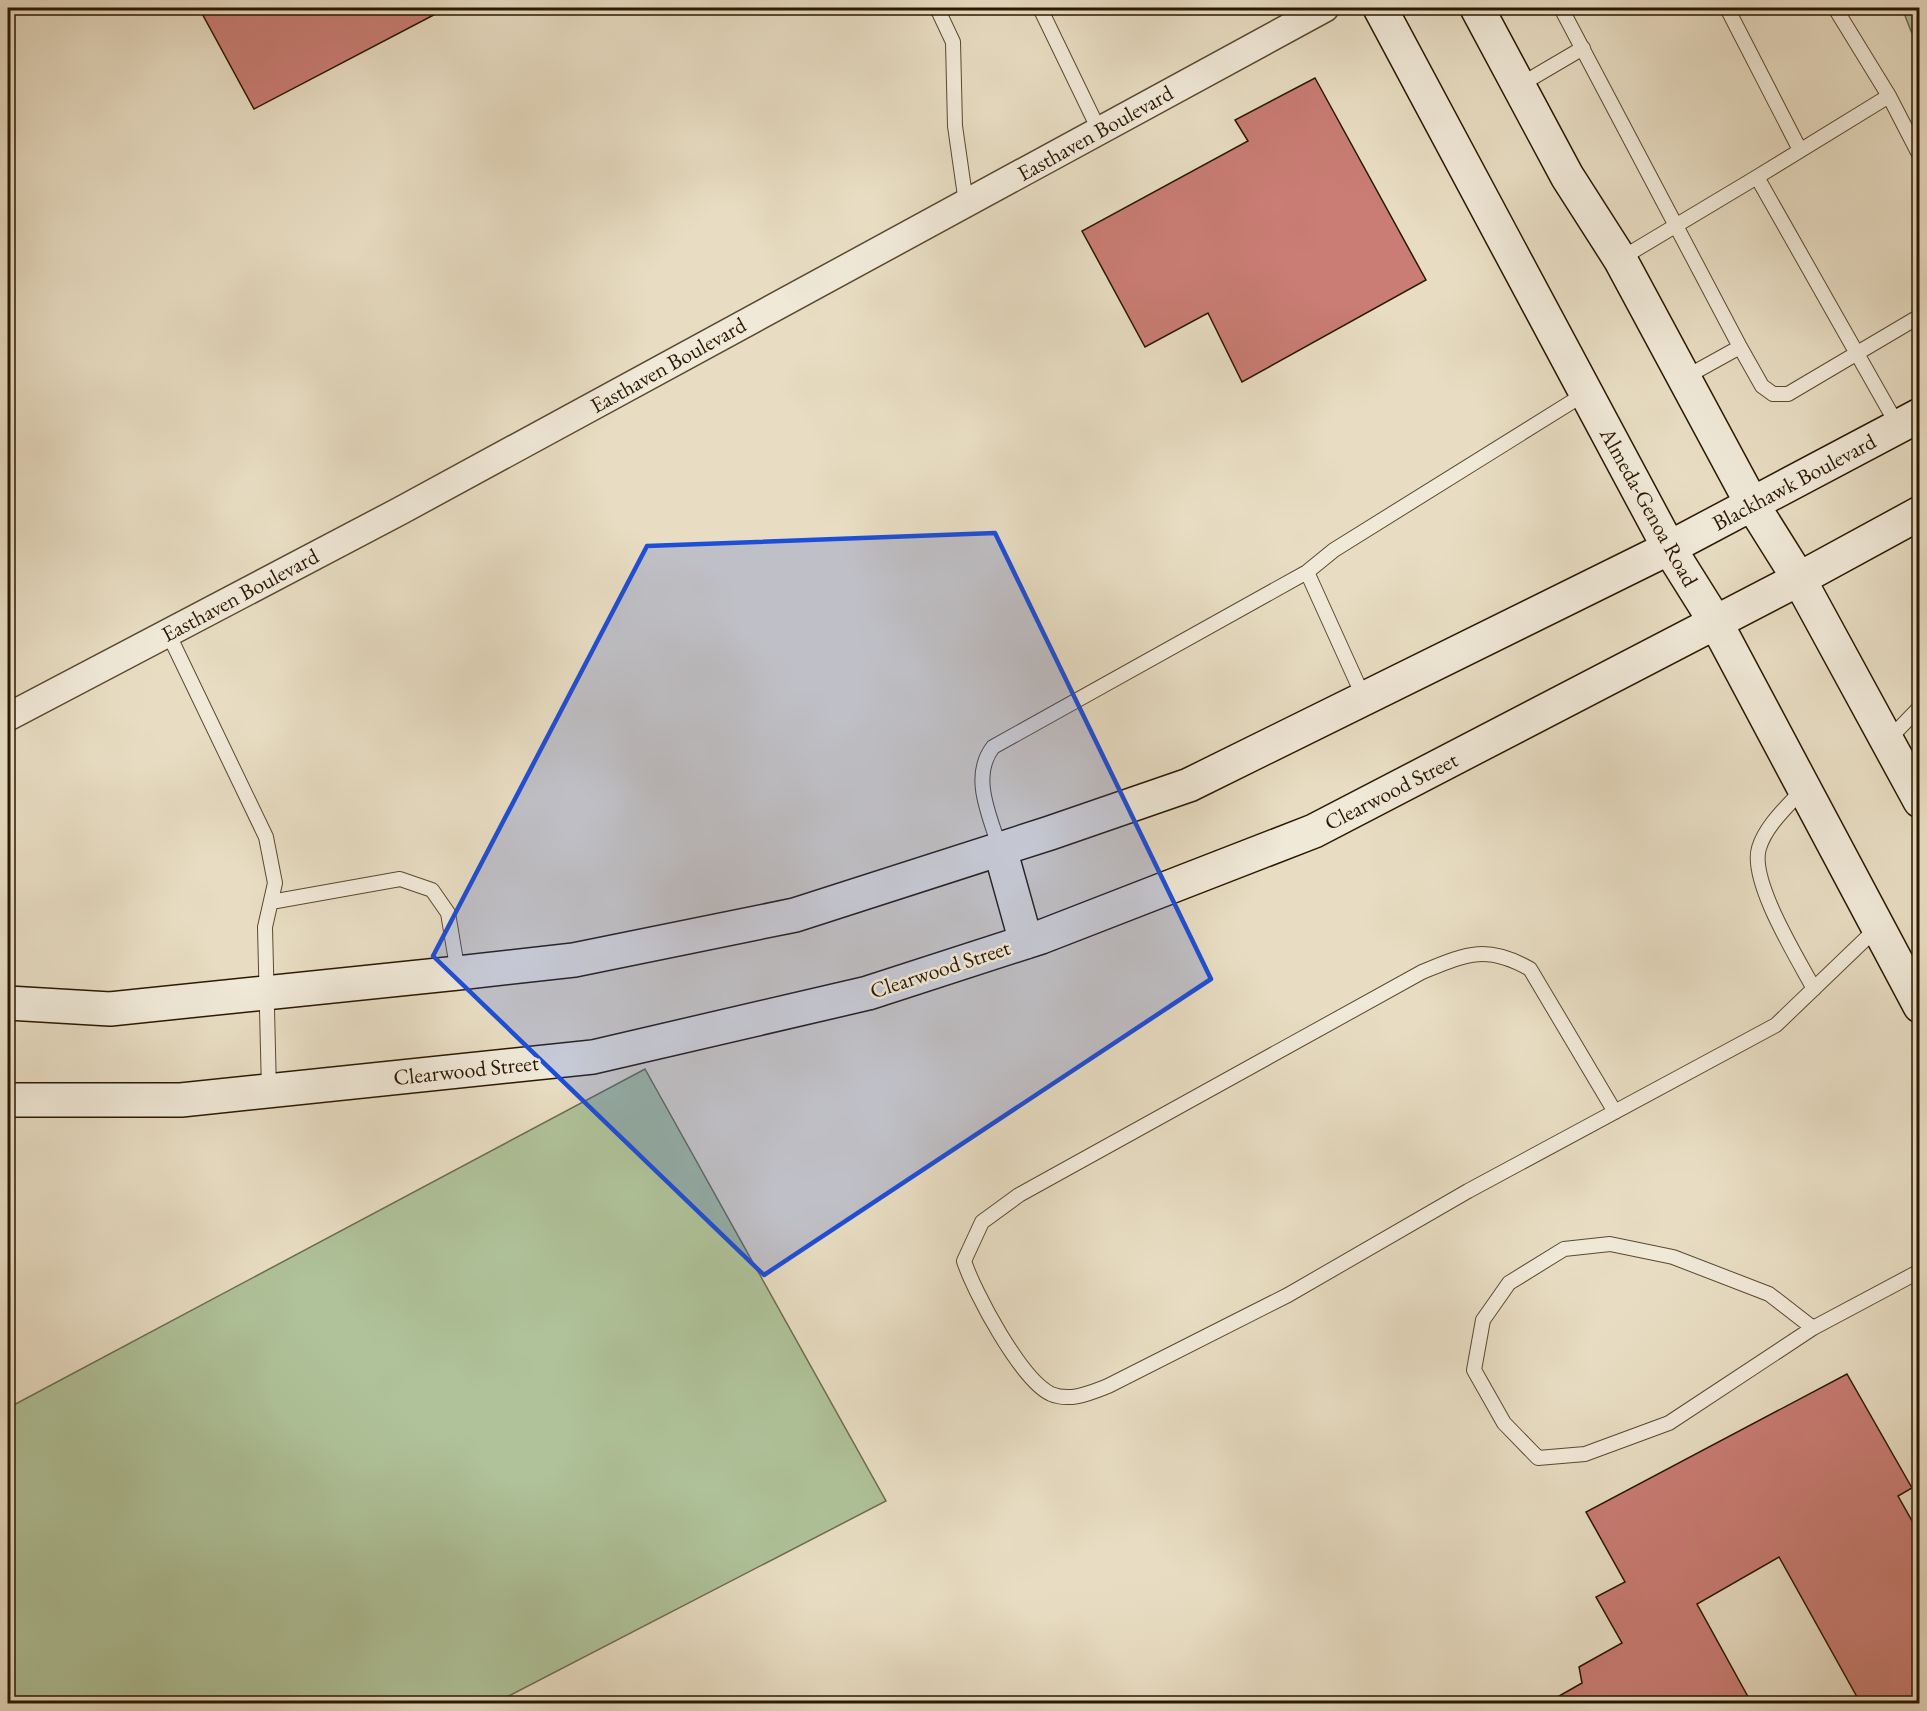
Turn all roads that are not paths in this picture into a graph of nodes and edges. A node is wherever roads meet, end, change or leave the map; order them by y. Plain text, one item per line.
1 (937, 8) edge
2 (1040, 8) edge
3 (1325, 8) edge
4 (1380, 8) edge
5 (1478, 8) edge
6 (1561, 8) edge
7 (1727, 8) edge
8 (1836, 8) edge
9 (1582, 48) junction
10 (1520, 85) junction
11 (1889, 96) junction
12 (1100, 130) junction
13 (1800, 150) junction
14 (1920, 156) edge
15 (1757, 177) junction
16 (966, 203) junction
17 (1676, 225) junction
18 (1620, 259) junction
19 (1920, 316) edge
20 (1740, 347) junction
21 (1858, 354) junction
22 (1684, 378) junction
23 (1586, 393) junction
24 (1909, 421) edge
25 (1752, 504) junction
26 (1920, 513) edge
27 (1669, 548) junction
28 (1307, 572) junction
29 (1799, 579) junction
30 (1716, 623) junction
31 (168, 633) junction
32 (1364, 698) junction
33 (1920, 707) edge
34 (8, 717) edge
35 (1887, 741) junction
36 (1804, 788) junction
37 (1920, 801) edge
38 (1000, 849) junction
39 (271, 902) junction
40 (1878, 927) junction
41 (1026, 942) junction
42 (458, 973) junction
43 (1814, 989) junction
44 (265, 994) junction
45 (8, 1004) edge
46 (1920, 1006) edge
47 (269, 1091) junction
48 (8, 1100) edge
49 (1615, 1112) junction
50 (1920, 1271) edge
51 (1813, 1328) junction

1 - 16 lane
2 - 12 lane
3 - 12 street, Easthaven Boulevard
4 - 23 main road, Almeda-Genoa Road
5 - 10 main road
6 - 9 lane
7 - 13 lane
8 - 11 lane
9 - 10 lane
9 - 17 lane
10 - 18 main road
11 - 13 lane
11 - 14 lane
12 - 16 street, Easthaven Boulevard
13 - 15 lane
15 - 17 lane
15 - 21 lane
16 - 31 street, Easthaven Boulevard
17 - 18 lane
17 - 20 lane
18 - 22 main road
19 - 21 lane
20 - 21 lane
20 - 22 lane
21 - 24 lane
22 - 25 main road
23 - 27 main road, Almeda-Genoa Road
23 - 28 lane
24 - 25 main road, Blackhawk Boulevard
25 - 27 main road, Blackhawk Boulevard
25 - 29 main road
26 - 29 main road
27 - 30 main road, Almeda-Genoa Road
27 - 32 main road
28 - 32 lane
28 - 38 lane
29 - 30 main road, Clearwood Street
29 - 35 main road
30 - 36 main road, Almeda-Genoa Road
30 - 41 main road, Clearwood Street
31 - 34 street, Easthaven Boulevard
31 - 39 lane
32 - 38 main road
33 - 35 lane
35 - 37 main road
36 - 40 main road, Almeda-Genoa Road
36 - 43 lane
38 - 41 main road
38 - 42 main road
39 - 42 lane
39 - 44 lane
40 - 43 lane
40 - 46 main road, Almeda-Genoa Road
41 - 47 main road, Clearwood Street
42 - 44 main road
43 - 49 lane
44 - 45 main road
44 - 47 lane
47 - 48 main road, Clearwood Street
49 - 49 lane
50 - 51 lane
51 - 51 lane

